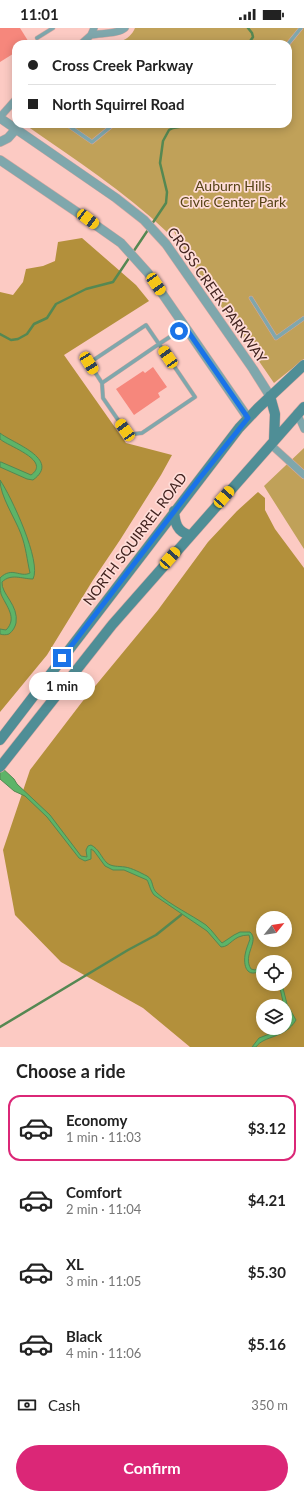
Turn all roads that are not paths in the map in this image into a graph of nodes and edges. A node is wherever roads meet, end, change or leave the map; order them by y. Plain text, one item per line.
1 (53, 28) edge
2 (125, 28) edge
3 (301, 28) edge
4 (91, 30) edge
5 (37, 38) dead end
6 (84, 40) edge
7 (291, 40) edge
8 (12, 104) edge
9 (0, 118) edge
10 (12, 124) edge
11 (16, 128) edge
12 (20, 128) edge
13 (72, 128) edge
14 (109, 128) edge
15 (0, 142) edge
16 (0, 160) edge
17 (251, 298) dead end
18 (304, 318) edge
19 (185, 327) junction
20 (159, 344) junction
21 (304, 365) edge
22 (102, 383) junction
23 (270, 396) junction
24 (301, 410) edge
25 (248, 418) junction
26 (304, 429) edge
27 (272, 442) junction
28 (304, 475) edge
29 (174, 511) junction
30 (190, 535) junction
31 (0, 740) edge
32 (0, 767) edge

1 - 5 lane
2 - 4 street
3 - 7 lane
4 - 6 street
8 - 9 street
9 - 10 street, CROSS CREEK PARKWAY
11 - 15 street
12 - 23 street, CROSS CREEK PARKWAY
13 - 14 lane
16 - 19 street
17 - 18 lane
19 - 20 lane
19 - 25 street
20 - 22 lane
20 - 22 lane
20 - 22 lane
21 - 23 main road, NORTH SQUIRREL ROAD
23 - 25 main road, NORTH SQUIRREL ROAD
23 - 27 main road
24 - 26 street
24 - 27 main road
25 - 29 main road, NORTH SQUIRREL ROAD
27 - 28 street
27 - 30 main road
29 - 30 main road
29 - 31 main road, NORTH SQUIRREL ROAD
30 - 32 main road

